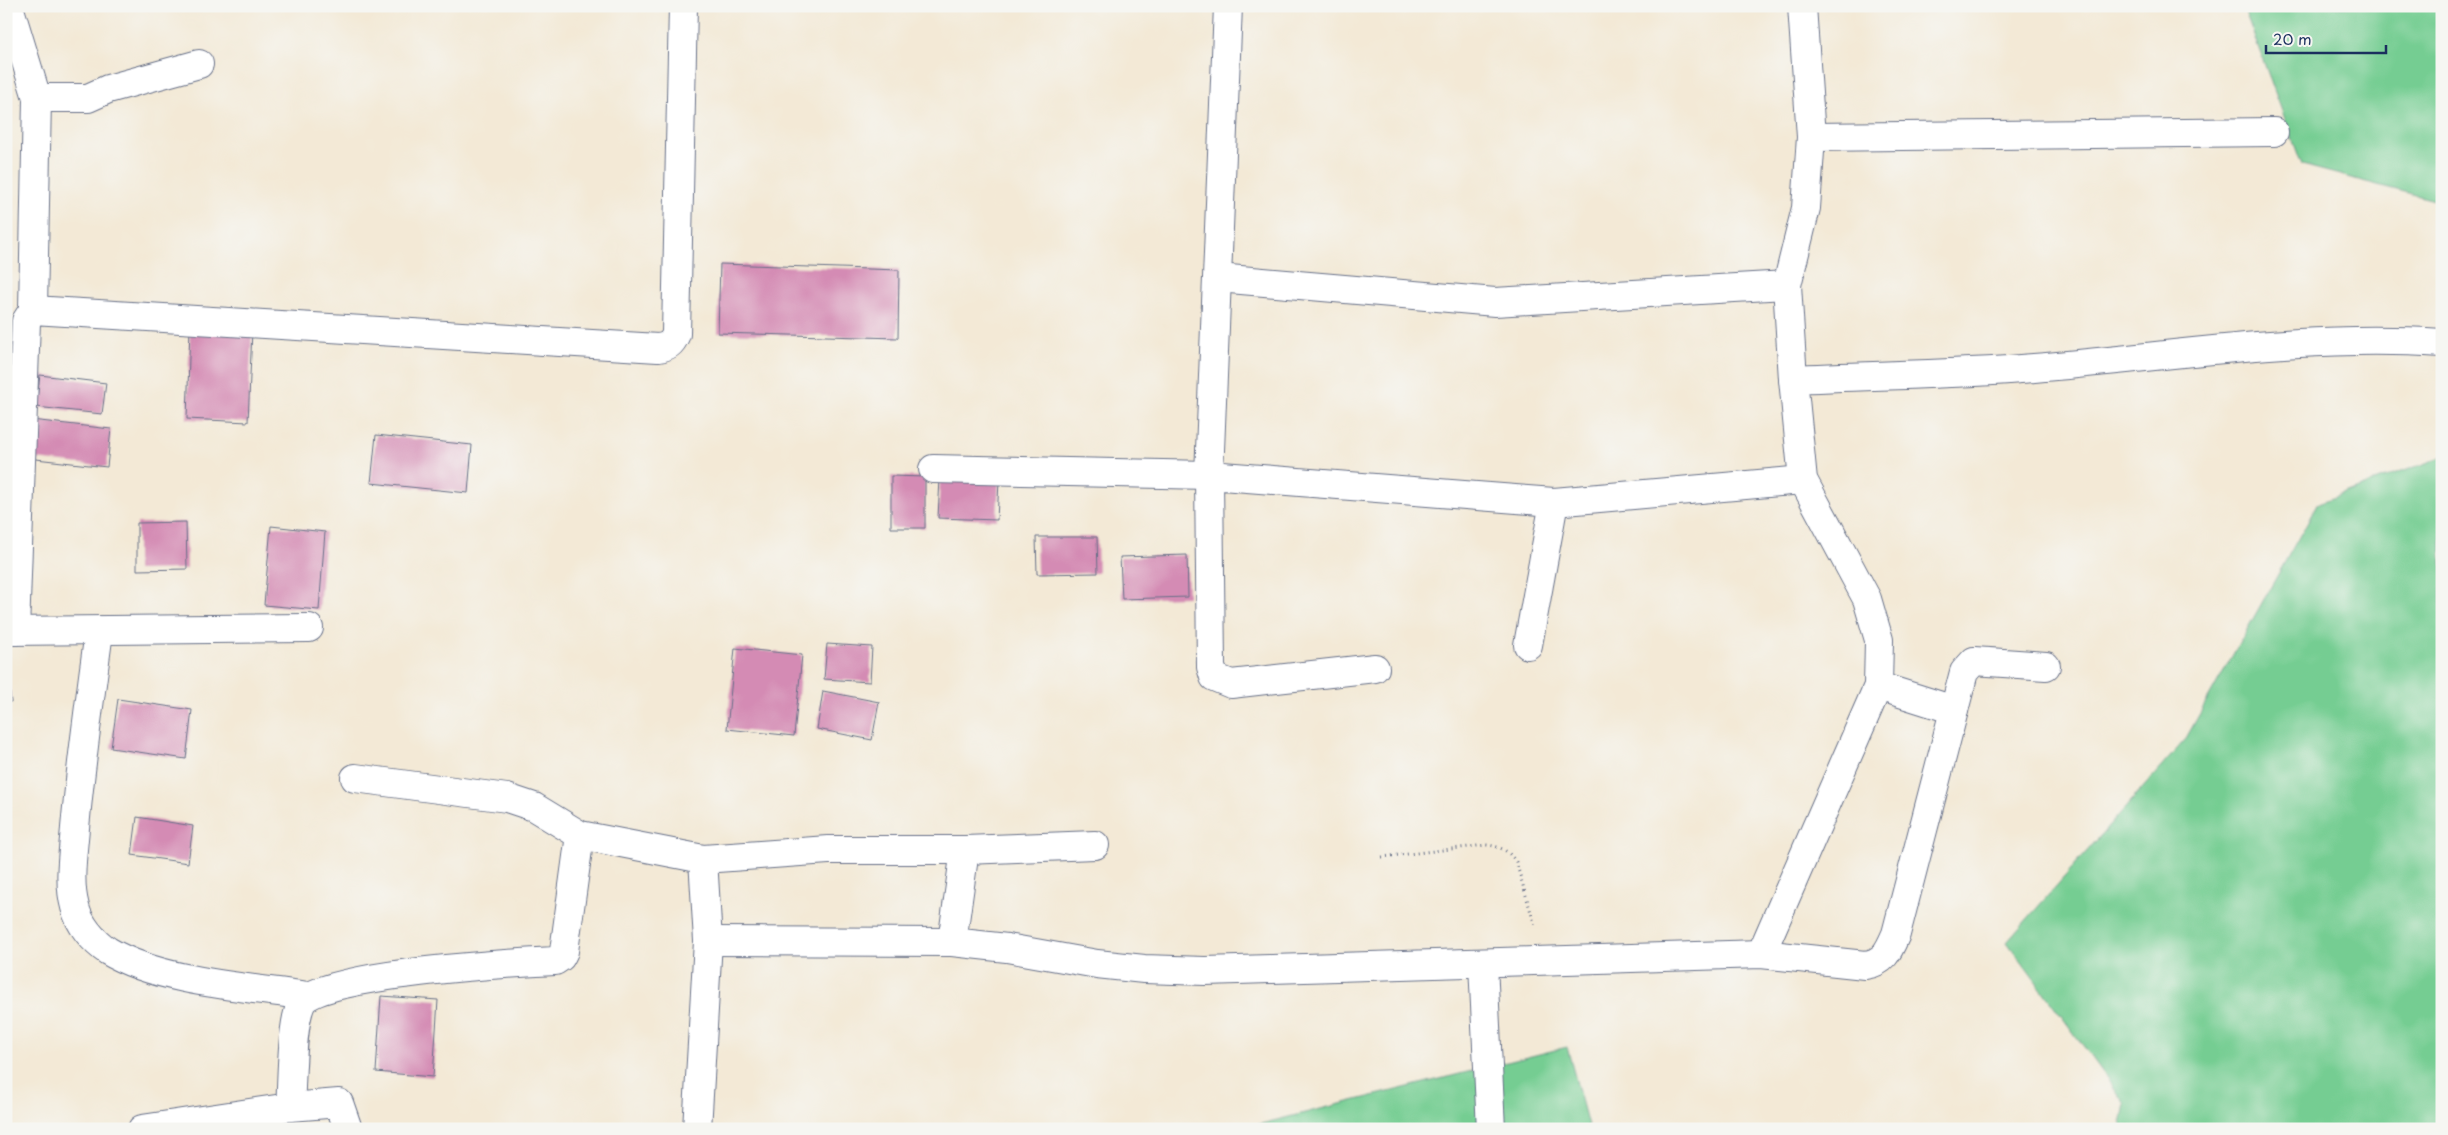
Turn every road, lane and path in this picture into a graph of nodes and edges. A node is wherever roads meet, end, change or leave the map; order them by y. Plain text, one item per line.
1 (9, 6) edge
2 (683, 6) edge
3 (1228, 6) edge
4 (1802, 6) edge
5 (199, 64) dead end
6 (37, 98) junction
7 (2274, 132) dead end
8 (1811, 137) junction
9 (1218, 278) junction
10 (1787, 285) junction
11 (33, 310) junction
12 (2442, 344) edge
13 (1792, 379) junction
14 (15, 384) edge
15 (933, 469) dead end
16 (1209, 475) junction
17 (1803, 480) junction
18 (1554, 502) junction
19 (308, 628) dead end
20 (10, 631) edge
21 (99, 632) junction
22 (1528, 645) dead end
23 (2046, 666) dead end
24 (1375, 668) dead end
25 (1878, 686) junction
26 (1954, 710) junction
27 (355, 778) dead end
28 (580, 834) junction
29 (1095, 845) dead end
30 (965, 850) junction
31 (1382, 856) dead end
32 (703, 859) junction
33 (708, 941) junction
34 (952, 942) junction
35 (1760, 954) junction
36 (1546, 962) junction
37 (1483, 964) junction
38 (307, 996) junction
39 (290, 1108) junction
40 (142, 1129) edge
41 (348, 1129) edge
42 (696, 1129) edge
43 (1491, 1129) edge

1 - 6 street
2 - 11 street
3 - 9 street
4 - 8 street
5 - 6 street
6 - 11 street
7 - 8 street
8 - 10 street
9 - 10 street
9 - 16 street
10 - 13 street
11 - 14 street
12 - 13 street
13 - 17 street
14 - 20 street
15 - 16 street
16 - 18 street
16 - 24 street
17 - 18 street
17 - 25 street
18 - 22 street
19 - 21 street
20 - 21 street
21 - 38 street
23 - 26 street
25 - 26 street
25 - 35 street
26 - 35 street
27 - 28 street
28 - 32 street
28 - 38 street
29 - 30 street
30 - 32 street
30 - 34 street
31 - 36 path
32 - 33 street
33 - 34 street
33 - 42 street
34 - 37 street
35 - 36 street
36 - 37 street
37 - 43 street
38 - 39 street
39 - 40 street
39 - 41 street

